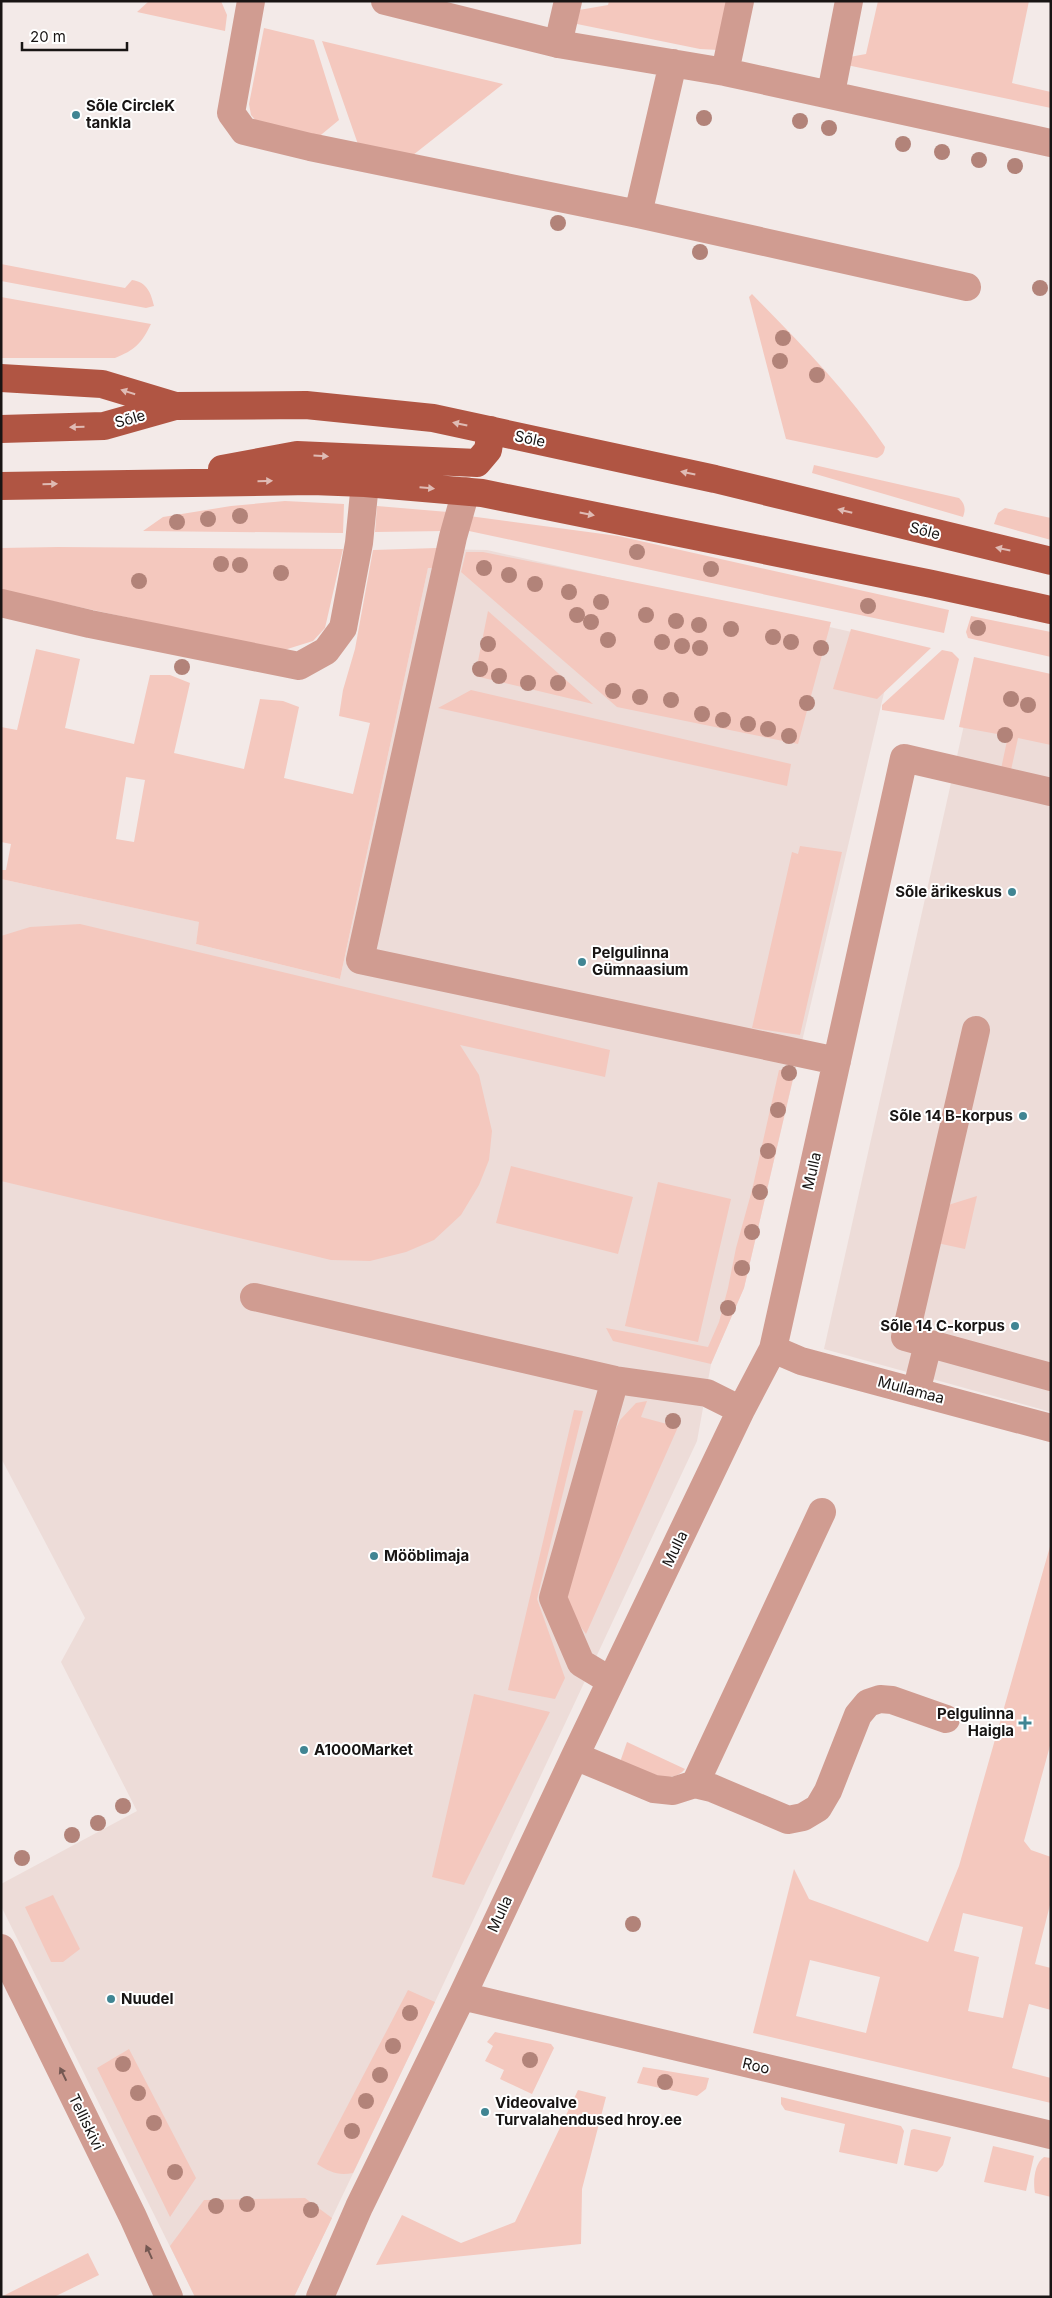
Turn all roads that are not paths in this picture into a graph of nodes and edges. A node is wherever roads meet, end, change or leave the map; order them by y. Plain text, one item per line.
1 (251, 1) edge
2 (385, 1) edge
3 (568, 1) edge
4 (740, 1) edge
5 (849, 1) edge
6 (558, 44) junction
7 (673, 63) junction
8 (724, 72) junction
9 (831, 93) junction
10 (1051, 143) edge
11 (638, 214) junction
12 (966, 287) dead end
13 (1, 378) edge
14 (175, 406) junction
15 (1, 429) edge
16 (491, 430) junction
17 (152, 482) junction
18 (365, 483) junction
19 (1, 486) edge
20 (466, 491) junction
21 (1051, 561) edge
22 (1, 603) edge
23 (1051, 610) edge
24 (1051, 792) edge
25 (976, 1030) dead end
26 (837, 1061) junction
27 (254, 1297) dead end
28 (928, 1344) junction
29 (773, 1349) junction
30 (1051, 1377) edge
31 (615, 1380) junction
32 (916, 1392) junction
33 (741, 1410) junction
34 (1051, 1428) edge
35 (822, 1512) dead end
36 (611, 1681) junction
37 (946, 1719) dead end
38 (575, 1756) junction
39 (695, 1784) junction
40 (1, 1948) edge
41 (462, 1996) junction
42 (1051, 2135) edge
43 (169, 2297) edge
44 (320, 2297) edge

1 - 11 street
2 - 6 street
3 - 6 street
4 - 8 street
5 - 9 street
6 - 7 street
7 - 8 street
7 - 11 street
8 - 9 street
9 - 10 street
11 - 12 street
14 -> 13 main road
14 -> 15 main road, Sõle
16 -> 14 main road, Sõle
17 -> 16 main road
21 -> 16 main road, Sõle
17 -> 18 main road
19 -> 17 main road
18 -> 20 main road
18 - 22 street
20 -> 23 main road
20 - 26 street
24 - 26 street, Mulla
25 - 28 street
26 - 29 street, Mulla
27 - 31 street
28 - 30 street
28 - 32 street
29 - 32 street, Mullamaa
29 - 33 street, Mulla
31 - 33 street
31 - 36 street
32 - 34 street, Mullamaa
33 - 36 street, Mulla
35 - 39 street
36 - 38 street, Mulla
37 - 39 street
38 - 39 street
38 - 41 street, Mulla
43 -> 40 street, Telliskivi
41 - 42 street, Roo
41 - 44 street, Mulla

